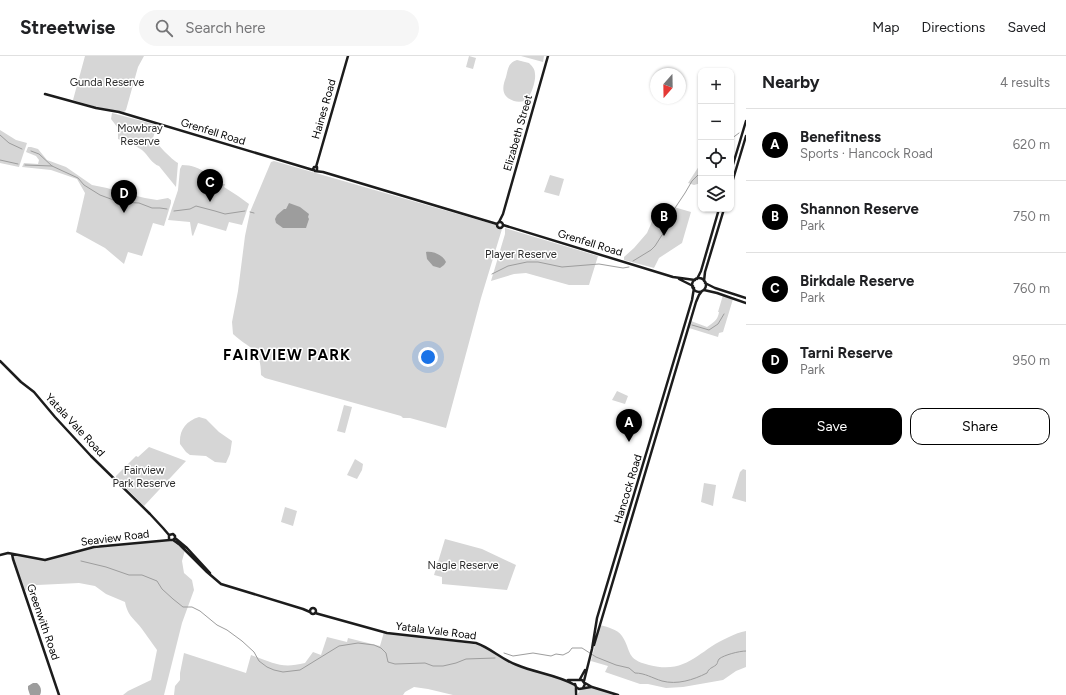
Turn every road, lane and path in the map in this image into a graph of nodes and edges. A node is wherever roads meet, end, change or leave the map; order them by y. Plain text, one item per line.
1 (348, 56) edge
2 (548, 56) edge
3 (44, 94) dead end
4 (746, 121) edge
5 (746, 136) edge
6 (734, 160) edge
7 (316, 169) junction
8 (734, 176) edge
9 (719, 212) edge
10 (723, 212) edge
11 (500, 223) junction
12 (673, 277) junction
13 (696, 280) junction
14 (705, 282) junction
15 (693, 287) junction
16 (703, 291) junction
17 (739, 296) junction
18 (746, 298) edge
19 (738, 300) junction
20 (746, 303) edge
21 (680, 354) junction
22 (0, 362) edge
23 (674, 362) junction
24 (676, 369) junction
25 (664, 394) junction
26 (667, 400) junction
27 (661, 406) junction
28 (168, 536) junction
29 (173, 540) junction
30 (162, 541) junction
31 (12, 554) junction
32 (0, 555) edge
33 (310, 611) junction
34 (316, 612) junction
35 (591, 652) junction
36 (588, 665) junction
37 (566, 680) junction
38 (579, 680) junction
39 (584, 682) junction
40 (576, 686) junction
41 (582, 688) junction
42 (592, 688) junction
43 (59, 695) edge
44 (576, 695) edge
45 (618, 695) edge

1 - 7 main road, Haines Road
2 - 11 main road, Elizabeth Street
3 - 7 main road, Grenfell Road
4 - 6 main road
5 - 8 main road
7 - 11 main road, Grenfell Road
9 - 13 main road
10 - 14 main road
11 - 12 main road, Grenfell Road
12 - 13 main road, Grenfell Road
12 - 15 main road, Grenfell Road
13 - 14 main road
13 - 15 main road
14 - 16 main road
14 - 17 main road
15 - 16 main road
15 - 23 main road, Hancock Road
16 - 19 main road
16 - 21 main road, Hancock Road
17 - 18 main road
17 - 19 main road
19 - 20 main road
21 - 23 main road
21 - 24 main road, Hancock Road
22 - 28 main road, Yatala Vale Road
23 - 24 main road
23 - 25 main road, Hancock Road
24 - 26 main road, Hancock Road
25 - 26 main road
25 - 27 main road, Hancock Road
26 - 27 main road
26 - 35 main road, Hancock Road
27 - 35 main road, Hancock Road
28 - 29 main road
28 - 29 main road
28 - 30 main road, Seaview Road
29 - 30 main road, Seaview Road
29 - 33 main road
30 - 31 main road, Seaview Road
31 - 32 main road, Seaview Road
31 - 43 main road, Greenwith Road
33 - 34 main road
33 - 34 main road
34 - 37 main road, Yatala Vale Road
35 - 36 main road, Hancock Road
36 - 38 main road, Hancock Road
36 - 39 main road, Hancock Road
37 - 38 main road, Yatala Vale Road
37 - 40 main road, Yatala Vale Road
38 - 39 main road
38 - 40 main road, Hancock Road
39 - 41 main road, Hancock Road
39 - 42 main road
40 - 41 main road, Yatala Vale Road
40 - 44 main road
41 - 42 main road
41 - 44 main road
42 - 45 main road

